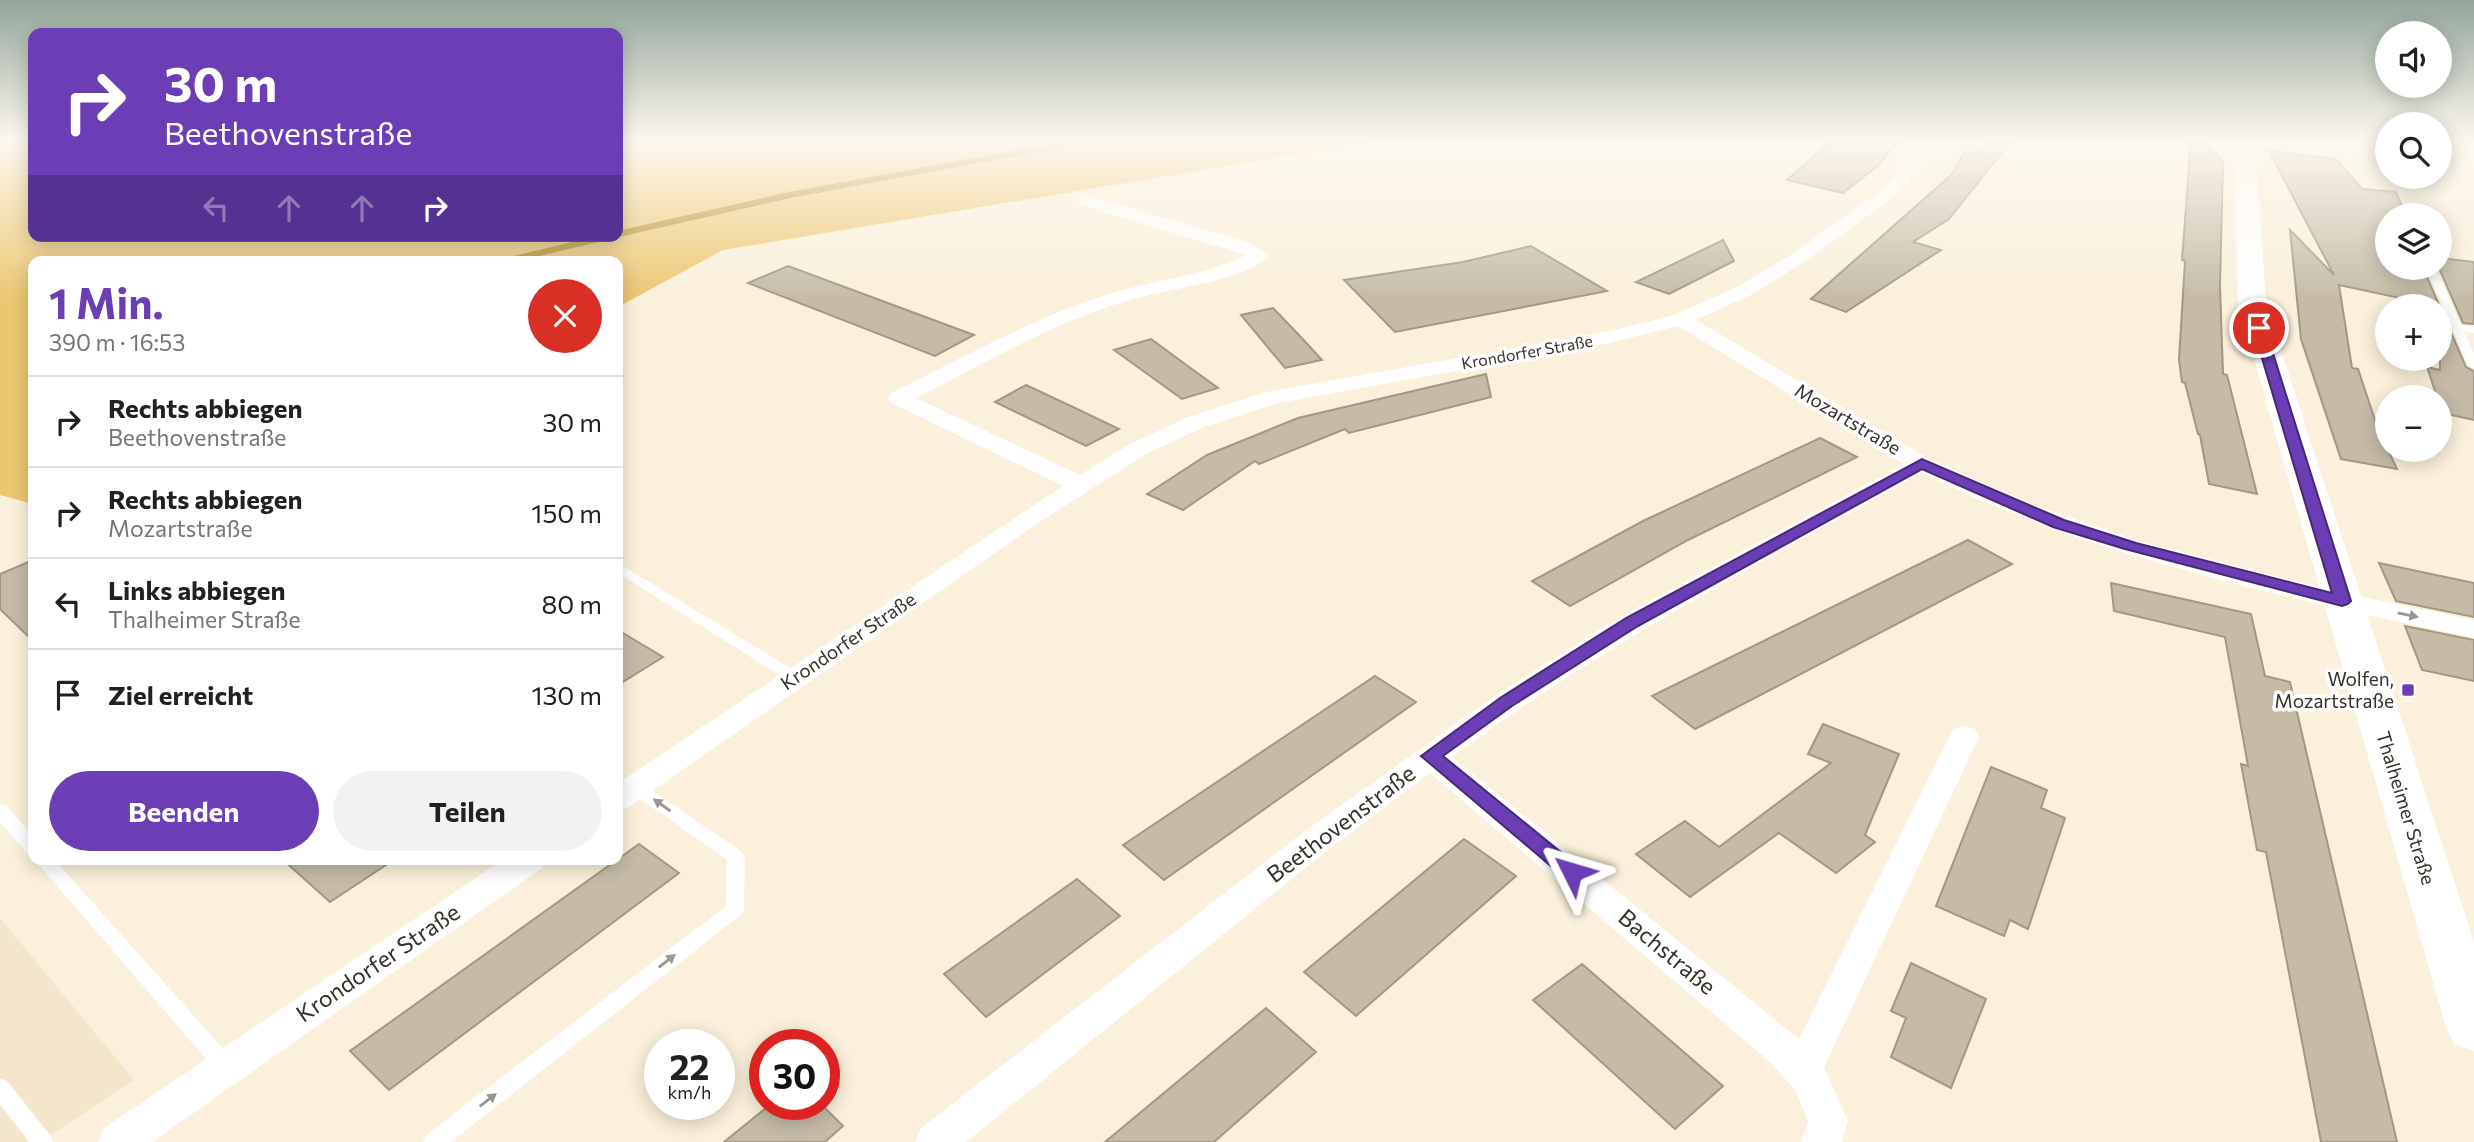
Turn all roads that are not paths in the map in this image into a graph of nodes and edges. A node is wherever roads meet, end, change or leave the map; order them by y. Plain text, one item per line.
1 (1888, 193) edge
2 (2247, 193) edge
3 (1086, 201) dead end
4 (2436, 280) edge
5 (1681, 319) junction
6 (2455, 327) junction
7 (2474, 330) edge
8 (2474, 366) edge
9 (1922, 464) junction
10 (1079, 484) junction
11 (623, 570) edge
12 (2342, 601) junction
13 (2474, 629) edge
14 (795, 678) junction
15 (1964, 737) dead end
16 (1430, 756) junction
17 (626, 793) edge
18 (0, 810) edge
19 (28, 842) edge
20 (48, 865) edge
21 (521, 865) edge
22 (2474, 1027) edge
23 (227, 1068) junction
24 (1803, 1071) junction
25 (0, 1088) edge
26 (937, 1141) edge
27 (42, 1142) edge
28 (118, 1142) edge
29 (433, 1142) edge
30 (1822, 1142) edge

1 - 5 street, Krondorfer Straße
2 - 12 street, Thalheimer Straße
3 - 10 street
4 - 6 lane
5 - 9 street, Mozartstraße
5 - 10 street, Krondorfer Straße
6 - 7 lane
6 - 8 lane
9 - 12 street, Mozartstraße
9 - 16 street, Beethovenstraße
10 - 14 street, Krondorfer Straße
11 - 14 lane
12 -> 13 street, Mozartstraße
12 - 22 street, Thalheimer Straße
14 - 17 street, Krondorfer Straße
15 - 24 street
16 - 24 street, Bachstraße
16 - 26 street, Beethovenstraße
29 -> 17 lane
18 - 19 lane
20 - 23 lane
21 - 23 street, Krondorfer Straße
23 - 28 street, Krondorfer Straße
24 - 30 street, Bachstraße
25 - 27 lane

